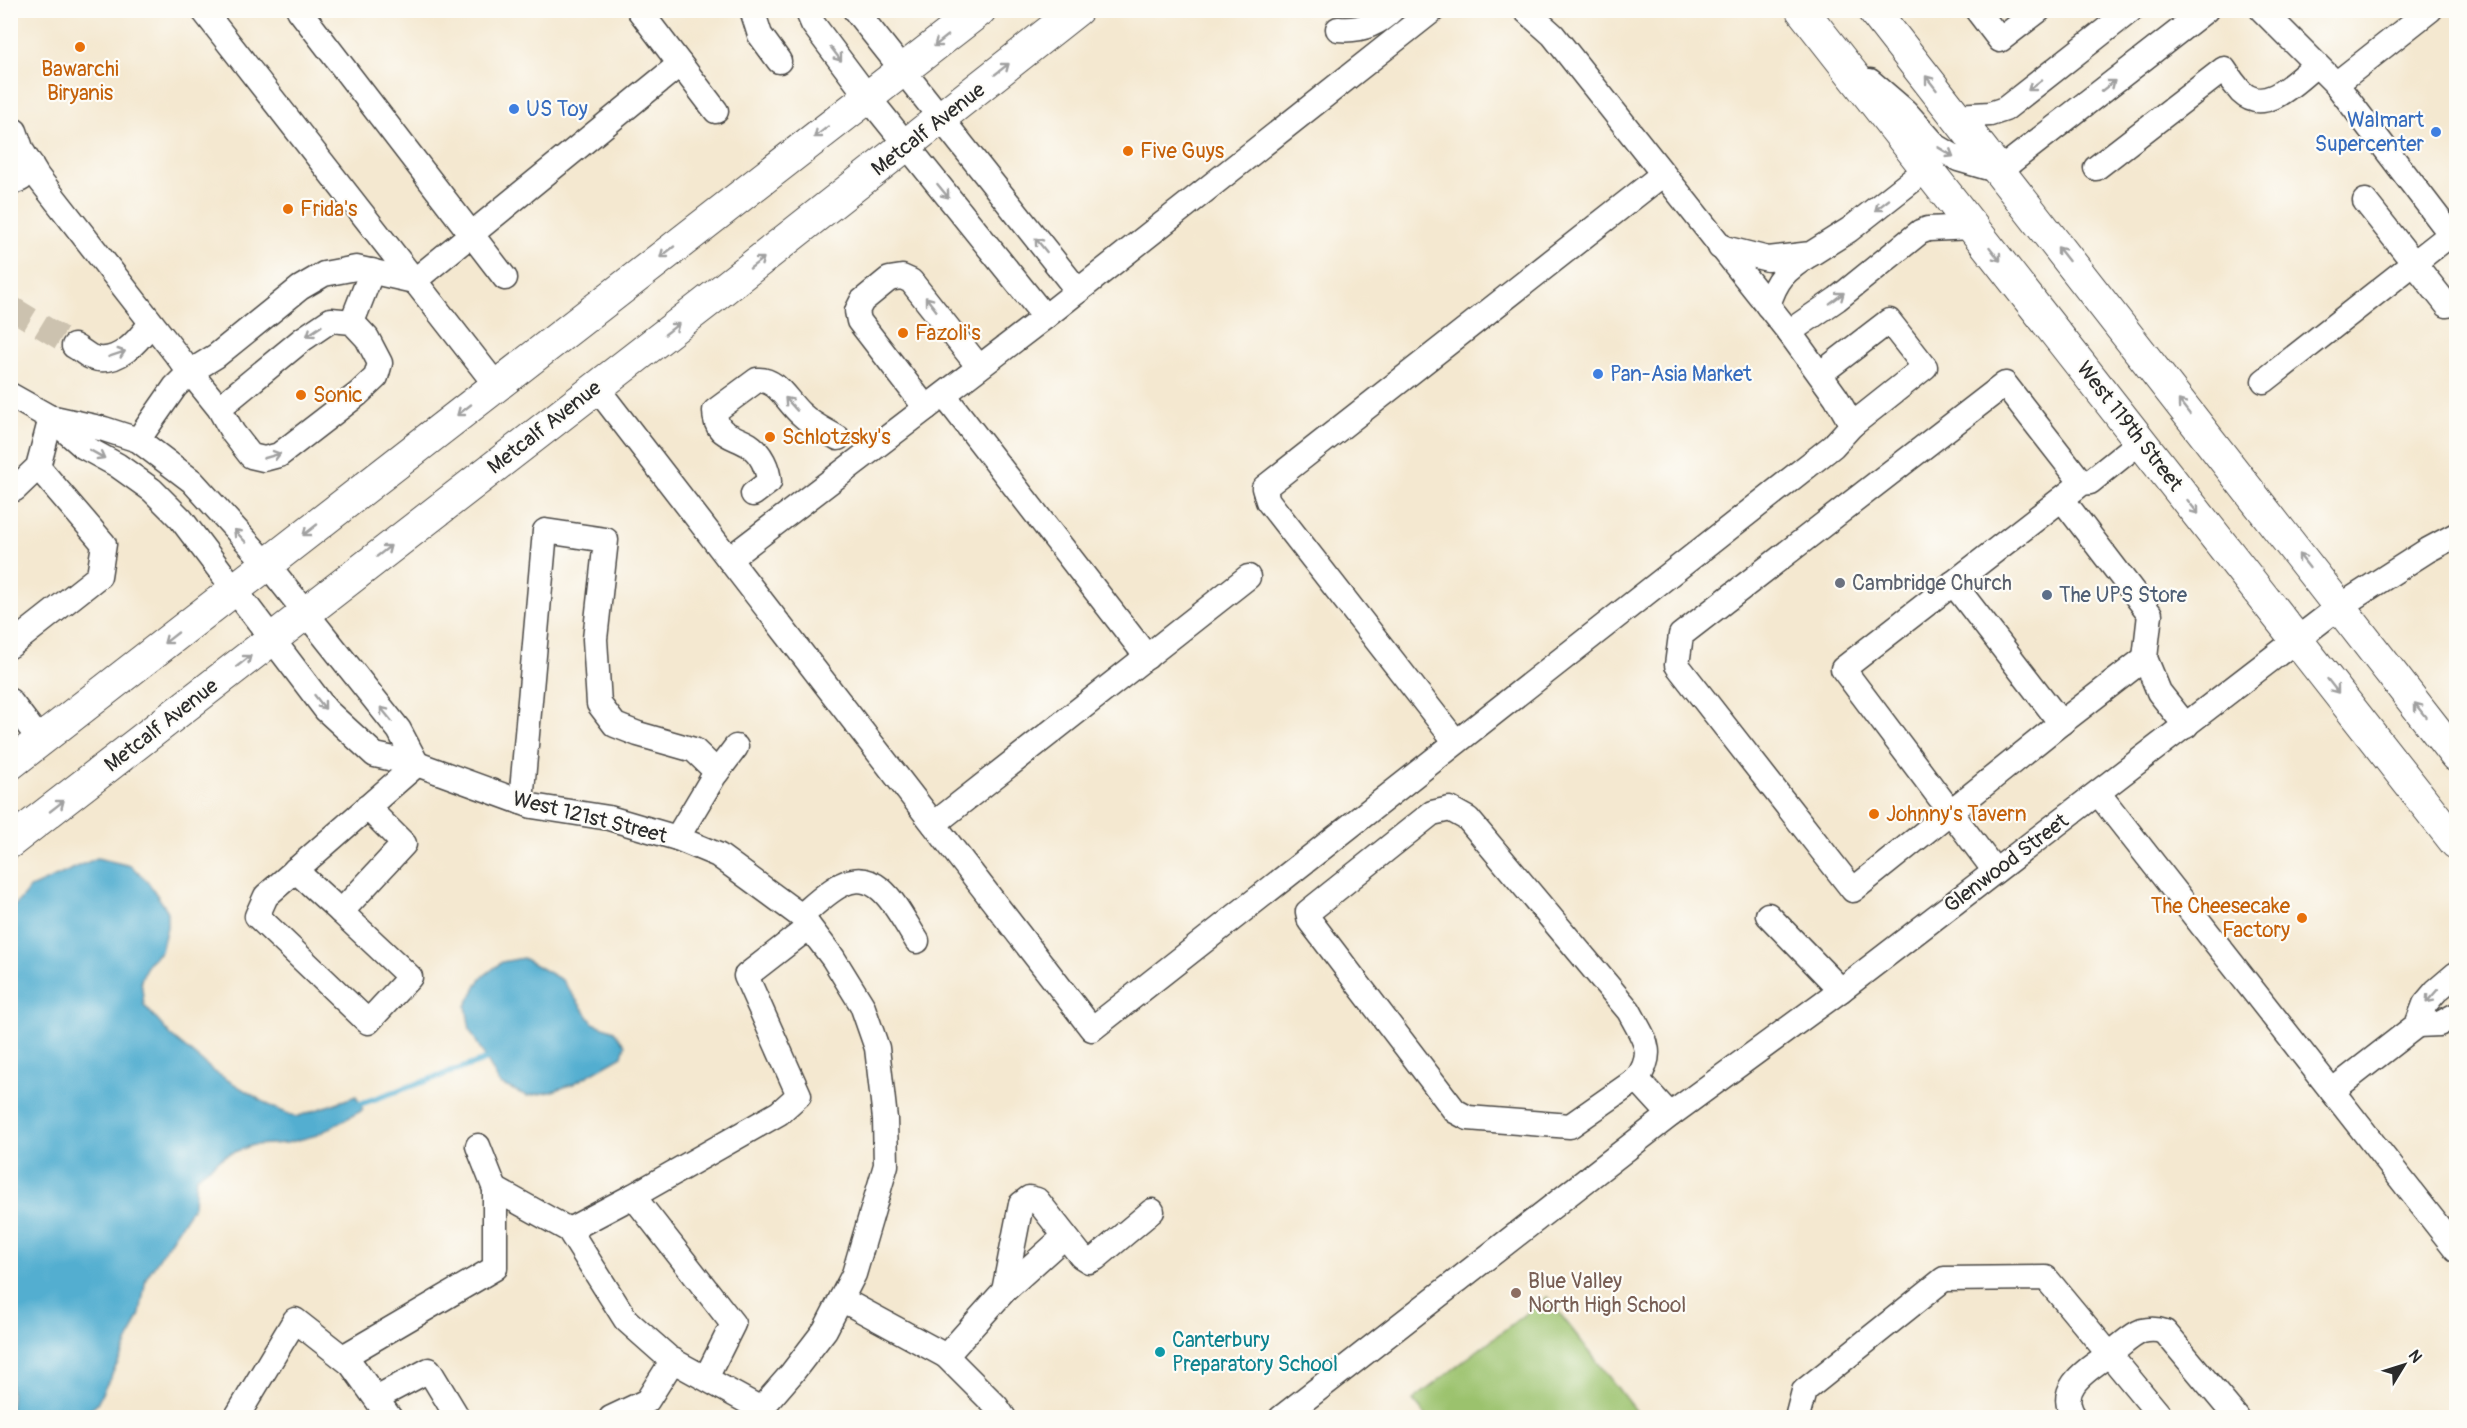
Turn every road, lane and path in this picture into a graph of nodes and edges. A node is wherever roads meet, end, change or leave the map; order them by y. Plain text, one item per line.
1 (203, 10) edge
2 (299, 10) edge
3 (639, 10) edge
4 (752, 10) edge
5 (807, 10) edge
6 (855, 10) edge
7 (980, 10) edge
8 (1077, 10) edge
9 (1392, 10) edge
10 (1432, 10) edge
11 (1525, 10) edge
12 (1802, 10) edge
13 (1873, 10) edge
14 (1977, 10) edge
15 (2039, 10) edge
16 (2131, 10) edge
17 (2206, 10) edge
18 (2262, 10) edge
19 (2420, 14) edge
20 (1338, 29) dead end
21 (1826, 42) junction
22 (779, 61) dead end
23 (680, 64) junction
24 (2316, 65) junction
25 (901, 71) junction
26 (2337, 84) junction
27 (867, 96) junction
28 (716, 111) dead end
29 (1956, 116) junction
30 (940, 119) junction
31 (10, 132) edge
32 (907, 146) junction
33 (30, 163) junction
34 (1928, 168) junction
35 (2096, 168) dead end
36 (1999, 171) junction
37 (1663, 174) junction
38 (10, 183) edge
39 (2365, 201) dead end
40 (1973, 227) junction
41 (472, 235) junction
42 (2454, 238) edge
43 (1720, 247) junction
44 (1811, 254) junction
45 (2414, 263) junction
46 (372, 272) junction
47 (505, 278) dead end
48 (414, 281) junction
49 (1078, 291) junction
50 (2447, 305) dead end
51 (1768, 306) junction
52 (1045, 317) junction
53 (352, 322) junction
54 (151, 323) junction
55 (1789, 332) junction
56 (74, 346) tunnel mouth
57 (979, 367) junction
58 (190, 372) junction
59 (1820, 374) junction
60 (2264, 381) dead end
61 (496, 386) junction
62 (596, 387) junction
63 (10, 395) edge
64 (935, 401) junction
65 (219, 408) junction
66 (51, 418) junction
67 (1852, 425) junction
68 (838, 438) dead end
69 (138, 440) junction
70 (2141, 441) junction
71 (38, 467) junction
72 (2082, 483) junction
73 (10, 490) edge
74 (753, 494) dead end
75 (2061, 499) junction
76 (2457, 535) edge
77 (729, 560) junction
78 (267, 564) junction
79 (1248, 577) dead end
80 (1953, 583) junction
81 (233, 590) junction
82 (2340, 607) junction
83 (304, 613) junction
84 (270, 640) junction
85 (2297, 640) junction
86 (10, 646) edge
87 (1146, 657) junction
88 (2145, 658) junction
89 (10, 701) edge
90 (2061, 723) junction
91 (2186, 726) junction
92 (40, 740) junction
93 (1456, 742) junction
94 (736, 747) dead end
95 (2457, 756) edge
96 (10, 764) edge
97 (417, 764) junction
98 (717, 772) junction
99 (2098, 793) junction
100 (521, 802) junction
101 (367, 807) junction
102 (1950, 813) junction
103 (934, 824) junction
104 (677, 838) junction
105 (10, 842) edge
106 (2457, 843) edge
107 (295, 870) junction
108 (1995, 871) junction
109 (341, 912) junction
110 (1768, 915) dead end
111 (805, 921) junction
112 (917, 941) dead end
113 (2457, 975) edge
114 (1841, 990) junction
115 (2457, 1015) edge
116 (2417, 1025) junction
117 (1637, 1079) junction
118 (2332, 1091) junction
119 (1670, 1115) junction
120 (478, 1146) dead end
121 (495, 1189) junction
122 (633, 1196) junction
123 (1152, 1211) dead end
124 (569, 1230) junction
125 (1065, 1236) junction
126 (2457, 1249) edge
127 (1004, 1291) junction
128 (841, 1299) junction
129 (2109, 1355) junction
130 (946, 1356) junction
131 (343, 1357) junction
132 (673, 1360) junction
133 (706, 1378) junction
134 (383, 1408) edge
135 (757, 1413) edge
136 (236, 1418) edge
137 (458, 1418) edge
138 (611, 1418) edge
139 (1004, 1418) edge
140 (1281, 1418) edge
141 (1797, 1418) edge
142 (2075, 1418) edge
143 (2162, 1418) edge
144 (2237, 1418) edge

1 - 48 street
2 - 41 street
3 - 23 street
4 - 22 street
5 -> 27 street
6 - 25 street
7 -> 25 main road
30 -> 8 main road, Metcalf Avenue
9 - 20 street
10 - 49 street
11 - 37 street
12 - 21 main road, West 119th Street
29 -> 13 main road
14 - 15 street
16 -> 29 street
36 -> 17 street
18 - 24 street
19 - 26 street
21 - 34 main road, West 119th Street
21 -> 36 street
23 - 28 street
23 - 41 street
24 - 26 street
24 - 35 street
25 - 27 main road
25 - 30 street
26 - 42 street
27 - 32 street
27 -> 61 main road
29 - 36 main road
30 - 32 main road, Metcalf Avenue
49 -> 30 street
31 - 33 street
32 -> 52 street
62 -> 32 main road, Metcalf Avenue
33 - 38 street
33 - 54 street
34 - 40 main road, West 119th Street
34 -> 44 street
82 -> 36 main road
37 - 43 street
37 - 93 street
39 - 45 street
55 -> 40 street
40 -> 70 main road, West 119th Street
41 - 47 street
41 - 48 street
42 - 45 street
43 - 44 street
43 - 51 street
44 - 51 street
45 - 50 street
45 - 60 street
46 - 48 street
46 - 53 street
46 - 58 street
48 - 61 street
49 - 52 street
51 - 55 street
52 - 57 street
53 -> 65 street
65 -> 53 street
56 -> 54 street
54 - 58 street
55 - 59 street
57 - 64 street
57 -> 64 street
58 - 65 street
58 - 69 street
59 - 67 street
59 - 67 street
61 -> 78 main road
62 - 77 street
83 -> 62 main road, Metcalf Avenue
63 - 66 street, West 121st Street
64 - 77 street
64 - 87 street
66 - 69 street, West 121st Street
66 - 71 street
66 -> 81 street, West 121st Street
67 - 93 street
68 -> 74 street
78 -> 69 street, West 121st Street
70 - 72 street
70 -> 85 main road, West 119th Street
71 - 73 street
71 - 86 street
72 - 75 street
72 - 102 street
75 - 80 street
75 - 88 street
76 - 82 street, Glenwood Street
77 - 103 street
78 - 81 main road
78 - 83 street, West 121st Street
79 - 87 street
80 - 90 street
80 - 102 street
81 - 84 street, West 121st Street
81 -> 92 main road
82 - 85 street, Glenwood Street
95 -> 82 main road
83 - 84 main road, Metcalf Avenue
97 -> 83 street, West 121st Street
84 -> 97 street, West 121st Street
105 -> 84 main road, Metcalf Avenue
85 - 91 street, Glenwood Street
85 -> 106 main road, West 119th Street
87 - 103 street
88 - 90 street
88 - 91 street
89 - 92 street
90 - 102 street
91 - 99 street, Glenwood Street
92 - 96 main road
93 - 103 street
94 - 98 street
97 - 100 street, West 121st Street
97 - 101 street
98 - 100 street
98 - 104 street
99 - 108 street, Glenwood Street
99 - 118 street
100 - 104 street, West 121st Street
101 - 107 street
101 - 109 street
102 - 108 street
104 - 111 street, West 121st Street
107 - 109 street
107 - 109 street
108 - 114 street, Glenwood Street
110 - 114 street
111 - 112 street
111 - 122 street
111 - 128 street, West 121st Street
113 -> 116 street
114 - 119 street, Glenwood Street
115 - 116 street
116 - 118 street
117 - 117 street
117 - 119 street
118 - 126 street
119 - 140 street, Glenwood Street
120 - 121 street
121 - 124 street
121 - 131 street
122 - 124 street
122 - 133 street
123 - 125 street
124 - 132 street, West 121st Street
125 - 127 street
125 - 127 street
127 - 130 street
128 - 130 street
128 - 135 street, West 121st Street
129 - 141 street
129 - 142 street
129 - 143 street
129 - 144 street
130 - 139 street
131 - 134 street
131 - 136 street
132 - 133 street, West 121st Street
132 - 138 street
133 - 135 street, West 121st Street
134 - 137 street

